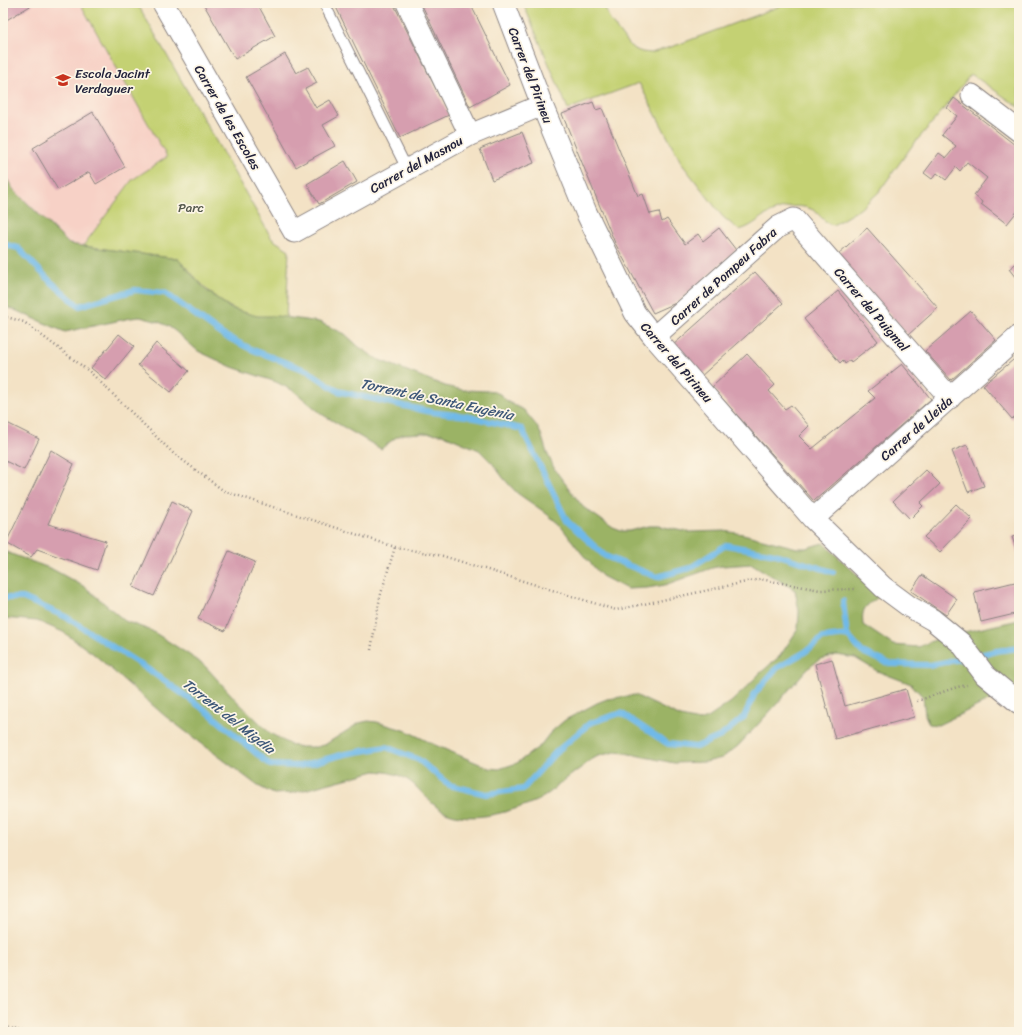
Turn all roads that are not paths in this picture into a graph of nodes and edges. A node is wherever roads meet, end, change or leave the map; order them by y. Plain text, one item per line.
1 (163, 3) edge
2 (324, 3) edge
3 (407, 3) edge
4 (503, 3) edge
5 (972, 95) dead end
6 (542, 105) junction
7 (1019, 131) edge
8 (470, 135) junction
9 (407, 169) junction
10 (794, 219) joint
11 (294, 232) joint
12 (1019, 336) edge
13 (654, 337) junction
14 (950, 398) junction
15 (813, 519) junction
16 (1019, 703) edge

1 - 11 street, Carrer de les Escoles
2 - 9 lane
3 - 8 street
4 - 6 street, Carrer del Pirineu
5 - 7 street
6 - 8 street, Carrer del Masnou
6 - 13 street, Carrer del Pirineu
8 - 9 street, Carrer del Masnou
9 - 11 street, Carrer del Masnou
10 - 13 street, Carrer de Pompeu Fabra
10 - 14 street, Carrer del Puigmal
12 - 14 street, Carrer de Lleida
13 - 15 street, Carrer del Pirineu
14 - 15 street, Carrer de Lleida
15 - 16 street, Carrer del Pirineu

